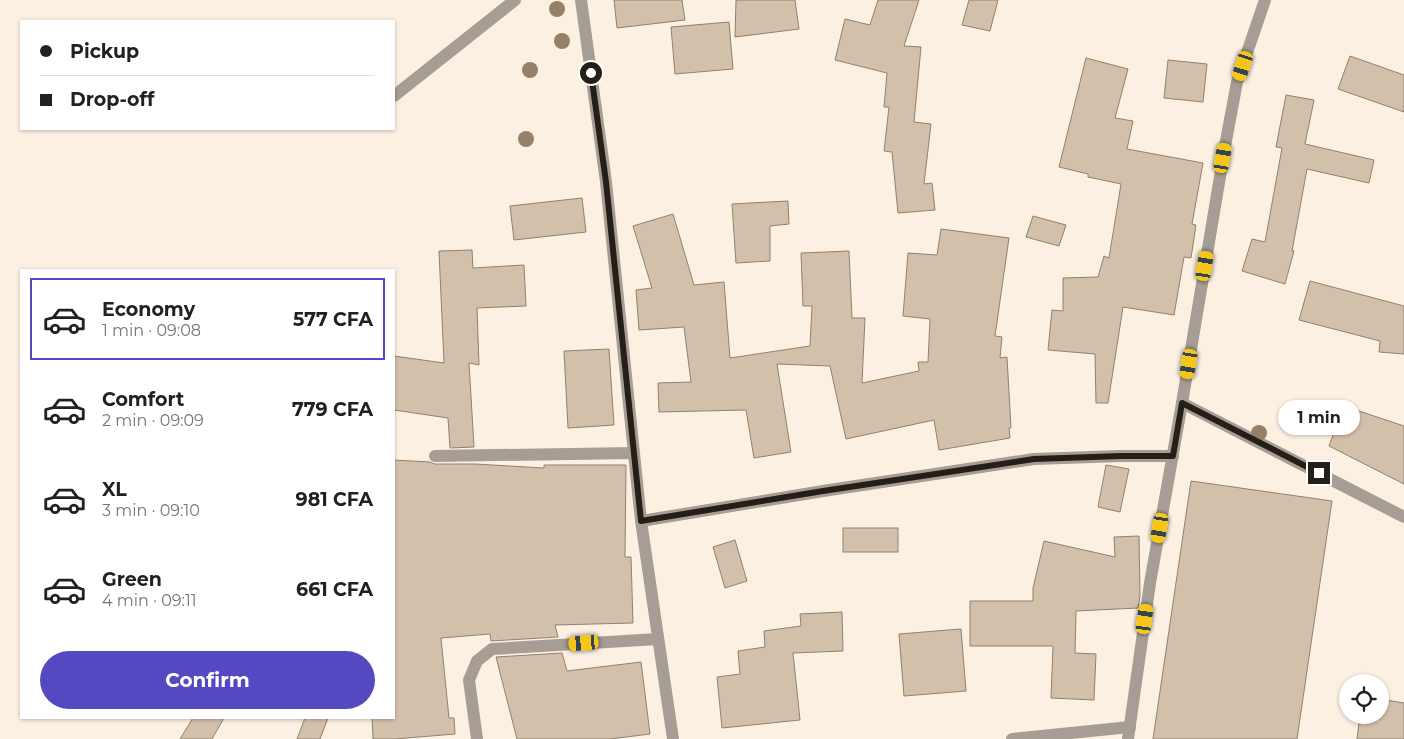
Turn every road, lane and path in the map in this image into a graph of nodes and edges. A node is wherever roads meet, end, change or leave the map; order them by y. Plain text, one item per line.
1 (515, 0) edge
2 (581, 0) edge
3 (1265, 0) edge
4 (395, 95) edge
5 (1182, 403) junction
6 (633, 453) junction
7 (435, 456) dead end
8 (1173, 456) junction
9 (1404, 517) edge
10 (641, 521) junction
11 (658, 639) junction
12 (1129, 733) edge
13 (477, 739) edge
14 (673, 739) edge
15 (1012, 739) edge

1 - 4 street
2 - 6 street
3 - 5 street
5 - 8 street
5 - 9 street
6 - 7 street
6 - 10 street
8 - 10 street
8 - 12 street
10 - 11 street
11 - 13 street
11 - 14 street
12 - 15 street

